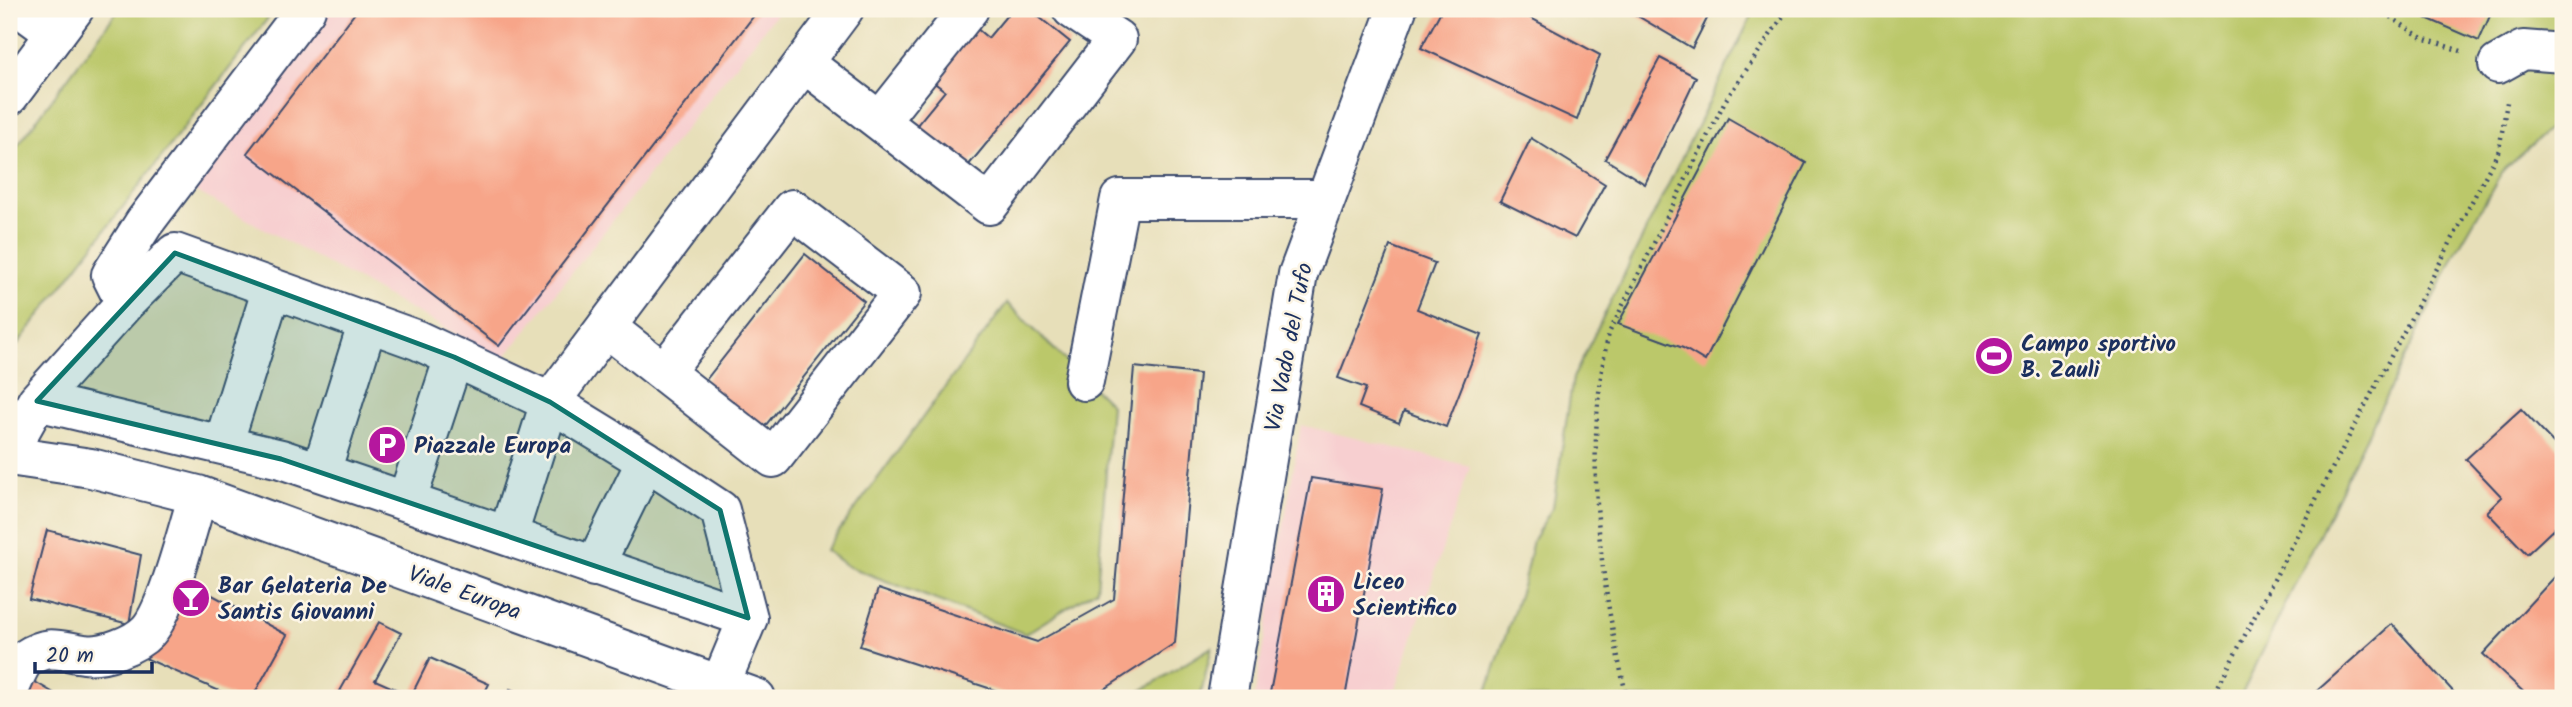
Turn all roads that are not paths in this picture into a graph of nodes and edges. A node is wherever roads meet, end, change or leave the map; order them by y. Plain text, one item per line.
1 (22, 9) edge
2 (306, 9) edge
3 (845, 9) edge
4 (969, 9) edge
5 (1072, 9) edge
6 (1397, 9) edge
7 (64, 21) edge
8 (2563, 53) edge
9 (804, 63) junction
10 (2498, 64) road end
11 (9, 96) edge
12 (880, 121) junction
13 (1326, 200) junction
14 (272, 288) junction
15 (125, 303) junction
16 (368, 322) junction
17 (606, 327) junction
18 (454, 357) junction
19 (664, 372) junction
20 (1084, 381) dead end
21 (37, 401) junction
22 (550, 402) junction
23 (223, 445) junction
24 (9, 450) edge
25 (9, 456) edge
26 (646, 461) junction
27 (321, 472) junction
28 (198, 495) junction
29 (407, 500) junction
30 (508, 535) junction
31 (594, 567) junction
32 (748, 618) junction
33 (9, 690) edge
34 (715, 692) edge
35 (756, 698) edge
36 (1227, 698) edge

1 - 7 street
2 - 15 street
3 - 9 street
4 - 12 street
5 - 12 street
6 - 13 street, Via Vado del Tufo
7 - 11 street
8 - 10 street
9 - 12 street
9 - 17 street
13 - 20 street
13 - 36 street, Via Vado del Tufo
14 - 15 street
14 - 16 street
14 - 23 street
15 - 21 street
16 - 18 street
16 - 27 street
17 - 19 street
17 - 22 street
18 - 22 street
18 - 29 street
19 - 19 street
21 - 23 street
21 - 24 street
22 - 26 street
22 - 30 street
23 - 27 street
25 - 28 street, Viale Europa
26 - 31 street
26 - 32 street
27 - 29 street
28 - 33 street
28 - 34 street, Viale Europa
29 - 30 street
30 - 31 street
31 - 32 street
32 - 34 street
34 - 35 street, Viale Europa

